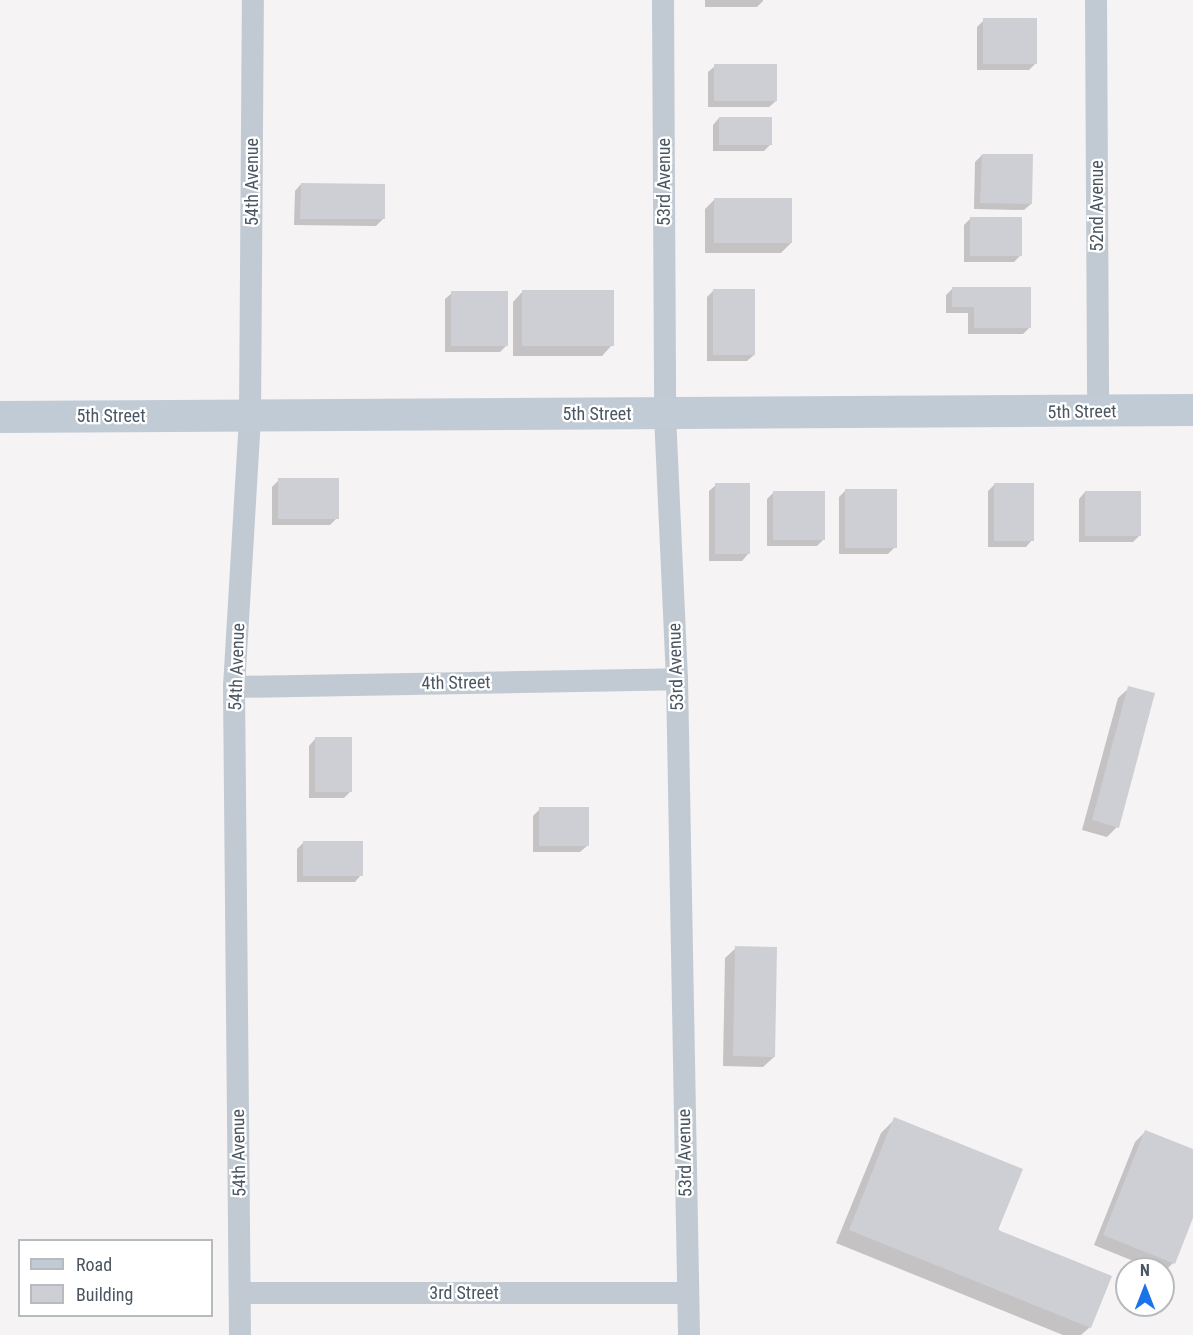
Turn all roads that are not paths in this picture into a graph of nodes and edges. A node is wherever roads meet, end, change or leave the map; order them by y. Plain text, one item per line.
1 (253, 0) edge
2 (663, 0) edge
3 (1096, 0) edge
4 (1193, 410) edge
5 (1098, 412) junction
6 (250, 415) junction
7 (664, 415) junction
8 (0, 417) edge
9 (677, 679) junction
10 (234, 687) junction
11 (241, 1293) junction
12 (687, 1293) junction
13 (240, 1335) edge
14 (689, 1335) edge

1 - 6 street, 54th Avenue
2 - 7 street, 53rd Avenue
3 - 5 street, 52nd Avenue
4 - 5 street, 5th Street
5 - 7 street, 5th Street
6 - 7 street, 5th Street
6 - 8 street, 5th Street
6 - 10 street, 54th Avenue
7 - 9 street, 53rd Avenue
9 - 10 street, 4th Street
9 - 12 street, 53rd Avenue
10 - 11 street, 54th Avenue
11 - 12 street, 3rd Street
11 - 13 street, 54th Avenue
12 - 14 street, 53rd Avenue

